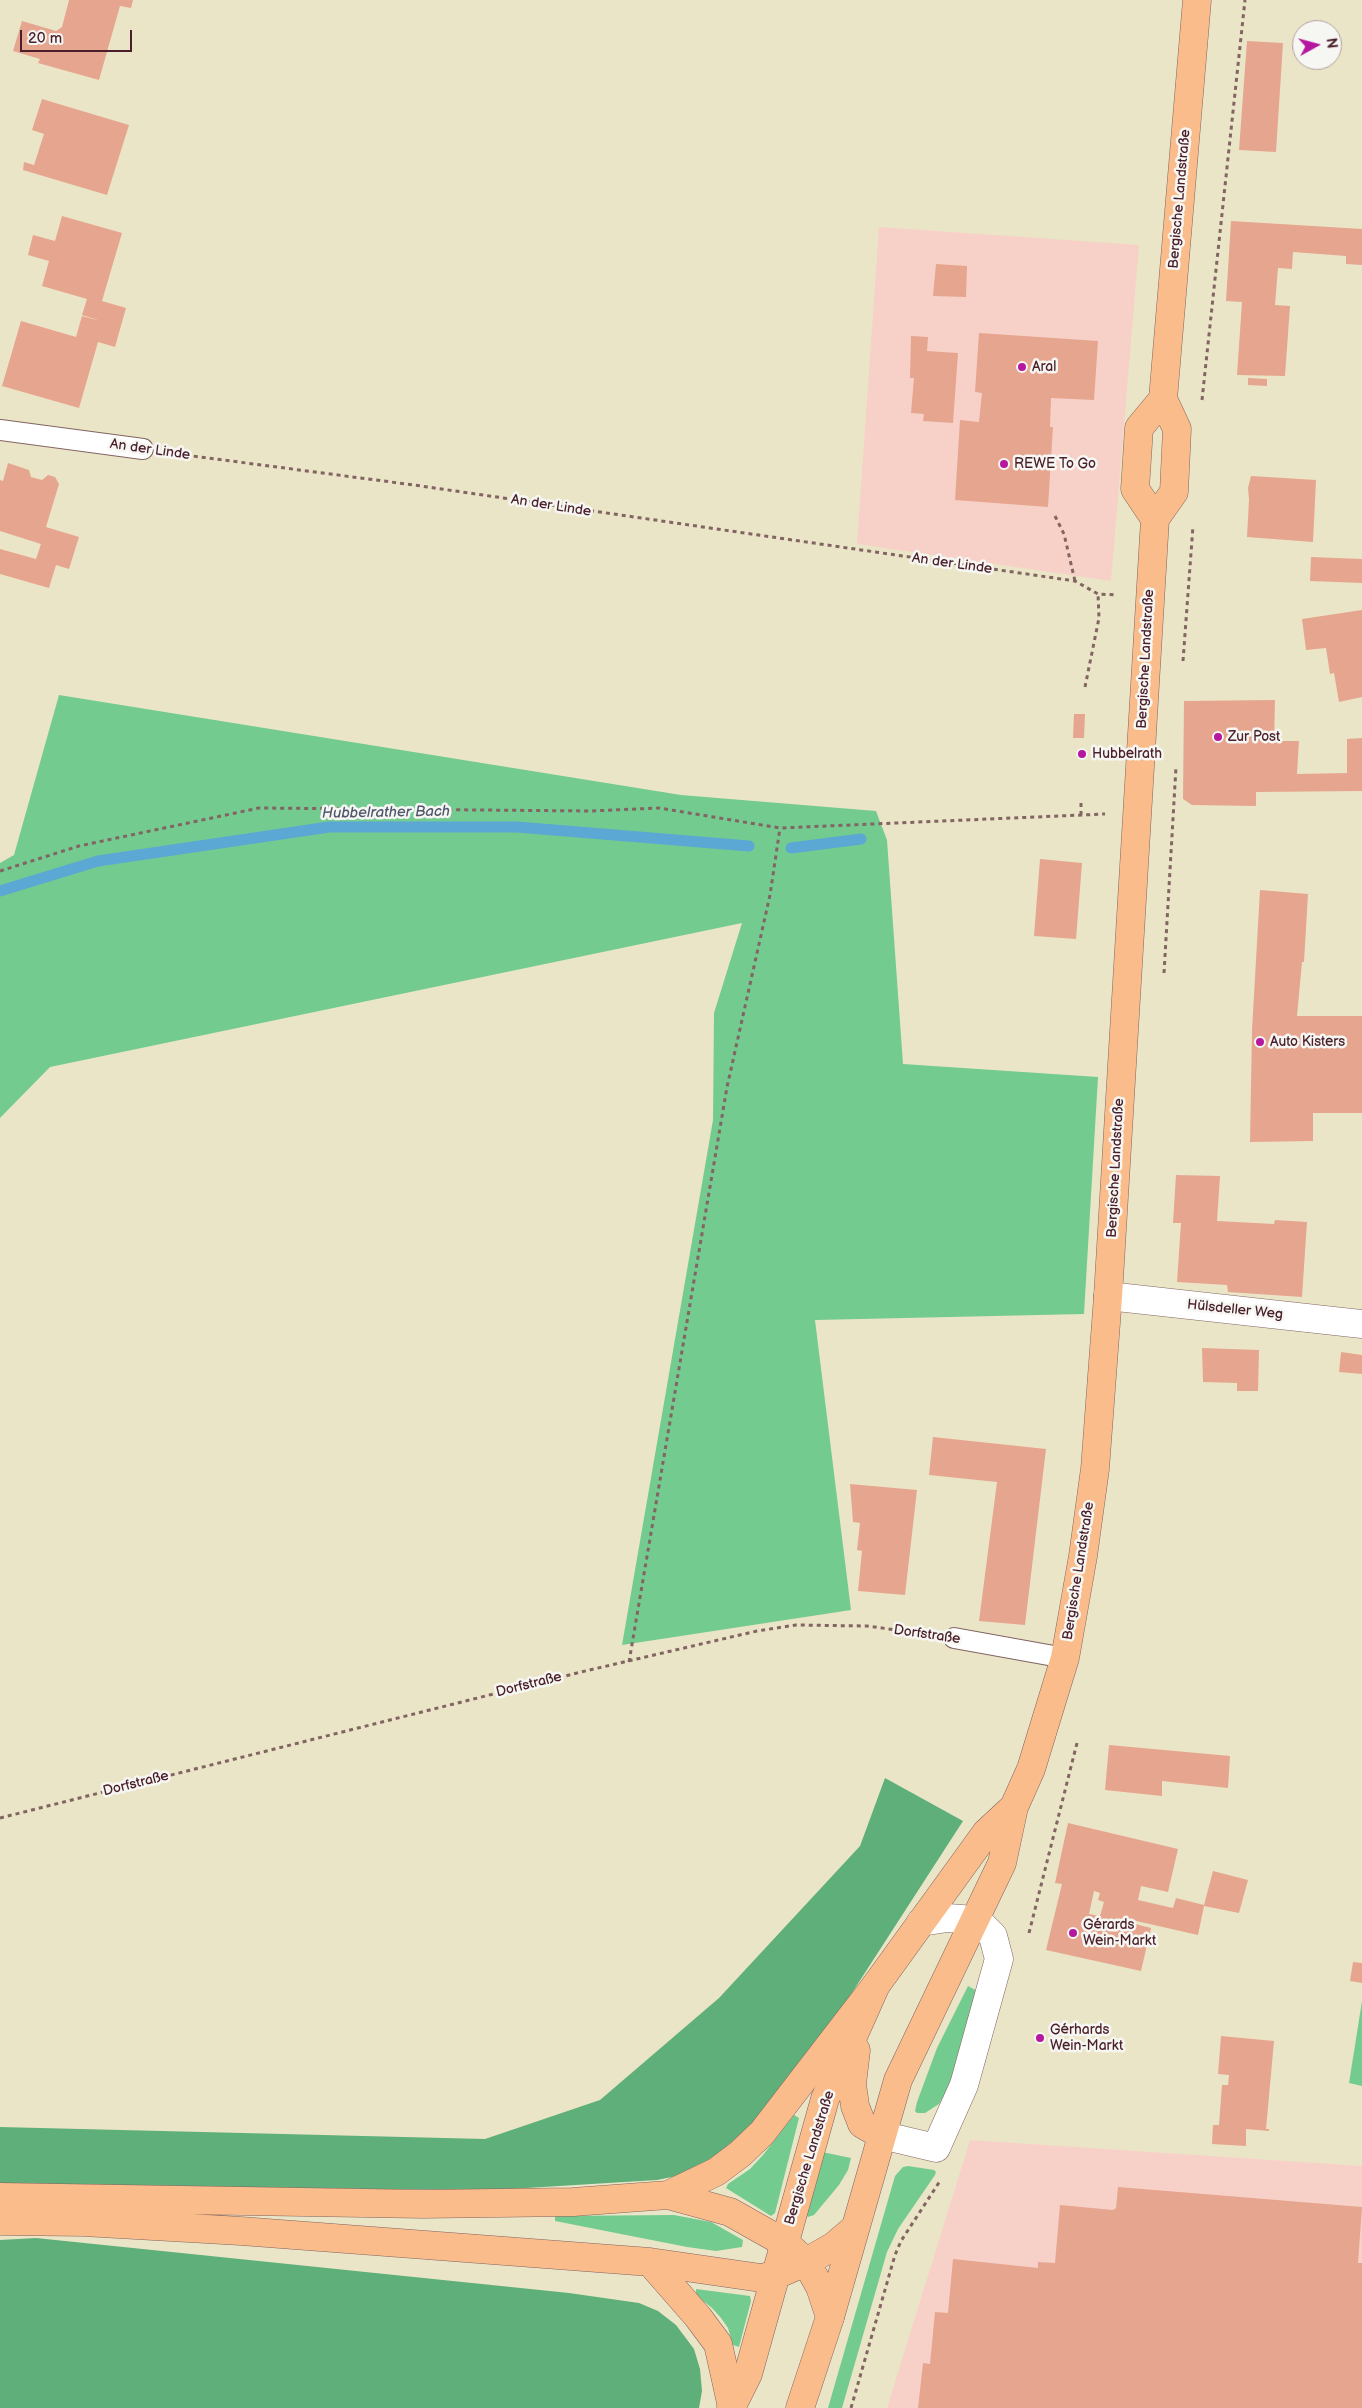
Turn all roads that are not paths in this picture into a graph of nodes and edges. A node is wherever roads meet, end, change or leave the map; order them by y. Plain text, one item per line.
1 (1197, 0) edge
2 (1163, 399) junction
3 (0, 430) edge
4 (142, 449) road end
5 (1155, 519) junction
6 (1108, 1296) junction
7 (1362, 1324) edge
8 (954, 1638) road end
9 (1065, 1658) junction
10 (1014, 1807) junction
11 (921, 1922) junction
12 (975, 1923) junction
13 (876, 1984) junction
14 (859, 2024) junction
15 (880, 2135) junction
16 (668, 2196) junction
17 (0, 2197) edge
18 (0, 2221) edge
19 (854, 2229) junction
20 (785, 2243) junction
21 (650, 2262) junction
22 (806, 2262) junction
23 (776, 2276) junction
24 (830, 2316) junction
25 (731, 2407) edge
26 (800, 2408) edge

1 - 2 main road, Bergische Landstraße
2 - 5 main road, Bergische Landstraße
2 - 5 main road
3 - 4 lane, An der Linde
5 - 6 main road, Bergische Landstraße
6 - 7 street, Hülsdeller Weg
6 - 9 main road, Bergische Landstraße
8 - 9 lane, Dorfstraße
9 - 10 main road, Bergische Landstraße
10 - 11 main road, Bergische Landstraße
10 - 12 main road, Bergische Landstraße
11 - 12 street
11 - 13 main road, Bergische Landstraße
12 - 15 main road, Bergische Landstraße
12 - 15 street
13 - 14 main road, Bergische Landstraße
13 - 16 main road
14 - 15 main road
14 - 20 main road, Bergische Landstraße
15 - 19 main road, Bergische Landstraße
16 - 17 main road
16 - 20 main road
18 - 21 main road
19 - 22 main road
19 - 24 main road, Bergische Landstraße
20 - 22 main road
20 - 23 main road, Bergische Landstraße
21 - 23 main road
21 - 25 main road
22 - 23 main road
22 - 24 main road
23 - 25 main road, Bergische Landstraße
24 - 26 main road, Bergische Landstraße

